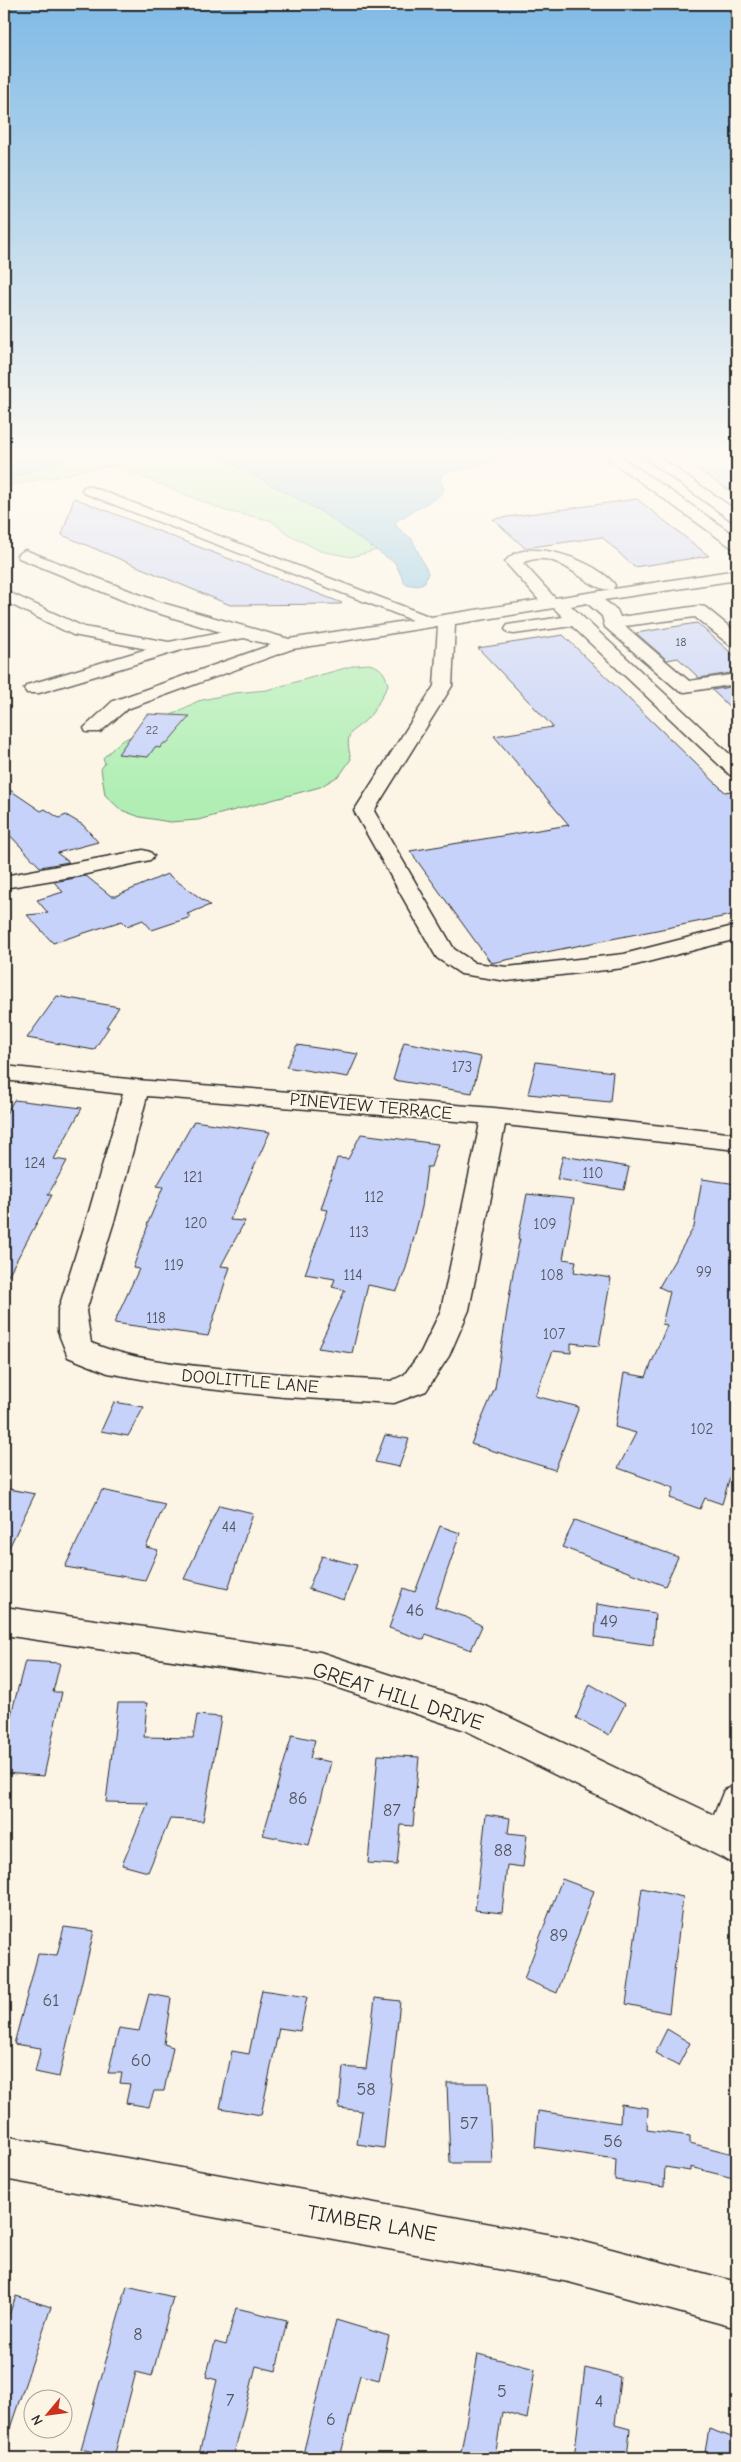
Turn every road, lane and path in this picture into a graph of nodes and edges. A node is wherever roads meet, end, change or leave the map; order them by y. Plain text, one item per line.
1 (58, 568) edge
2 (292, 568) edge
3 (519, 568) edge
4 (580, 568) edge
5 (735, 577) edge
6 (612, 589) junction
7 (4, 596) edge
8 (591, 598) junction
9 (554, 604) junction
10 (576, 620) junction
11 (437, 621) junction
12 (611, 623) junction
13 (514, 629) dead end
14 (245, 633) junction
15 (737, 642) edge
16 (289, 644) junction
17 (170, 648) junction
18 (694, 667) dead end
19 (668, 672) junction
20 (737, 679) edge
21 (33, 689) dead end
22 (92, 728) dead end
23 (737, 771) edge
24 (143, 856) dead end
25 (4, 882) edge
26 (737, 932) edge
27 (4, 1073) edge
28 (137, 1088) junction
29 (494, 1116) junction
30 (737, 1142) edge
31 (4, 1621) edge
32 (737, 1802) edge
33 (730, 1844) edge
34 (4, 2157) edge
35 (737, 2305) edge

1 - 14 street
2 - 11 street
3 - 9 street
4 - 6 street
5 - 6 street
6 - 8 street
7 - 17 street
8 - 9 street
8 - 12 street
9 - 10 street
9 - 11 street
10 - 13 street
10 - 23 street
11 - 16 street
11 - 26 street
12 - 15 street
12 - 19 street
14 - 16 street
14 - 17 street
16 - 22 street
17 - 21 street
18 - 19 street
19 - 20 street
24 - 25 street
27 - 28 street, PINEVIEW TERRACE
28 - 29 street, PINEVIEW TERRACE
28 - 29 street, DOOLITTLE LANE
29 - 30 street, PINEVIEW TERRACE
31 - 33 street, GREAT HILL DRIVE
32 - 33 street
34 - 35 street, TIMBER LANE

